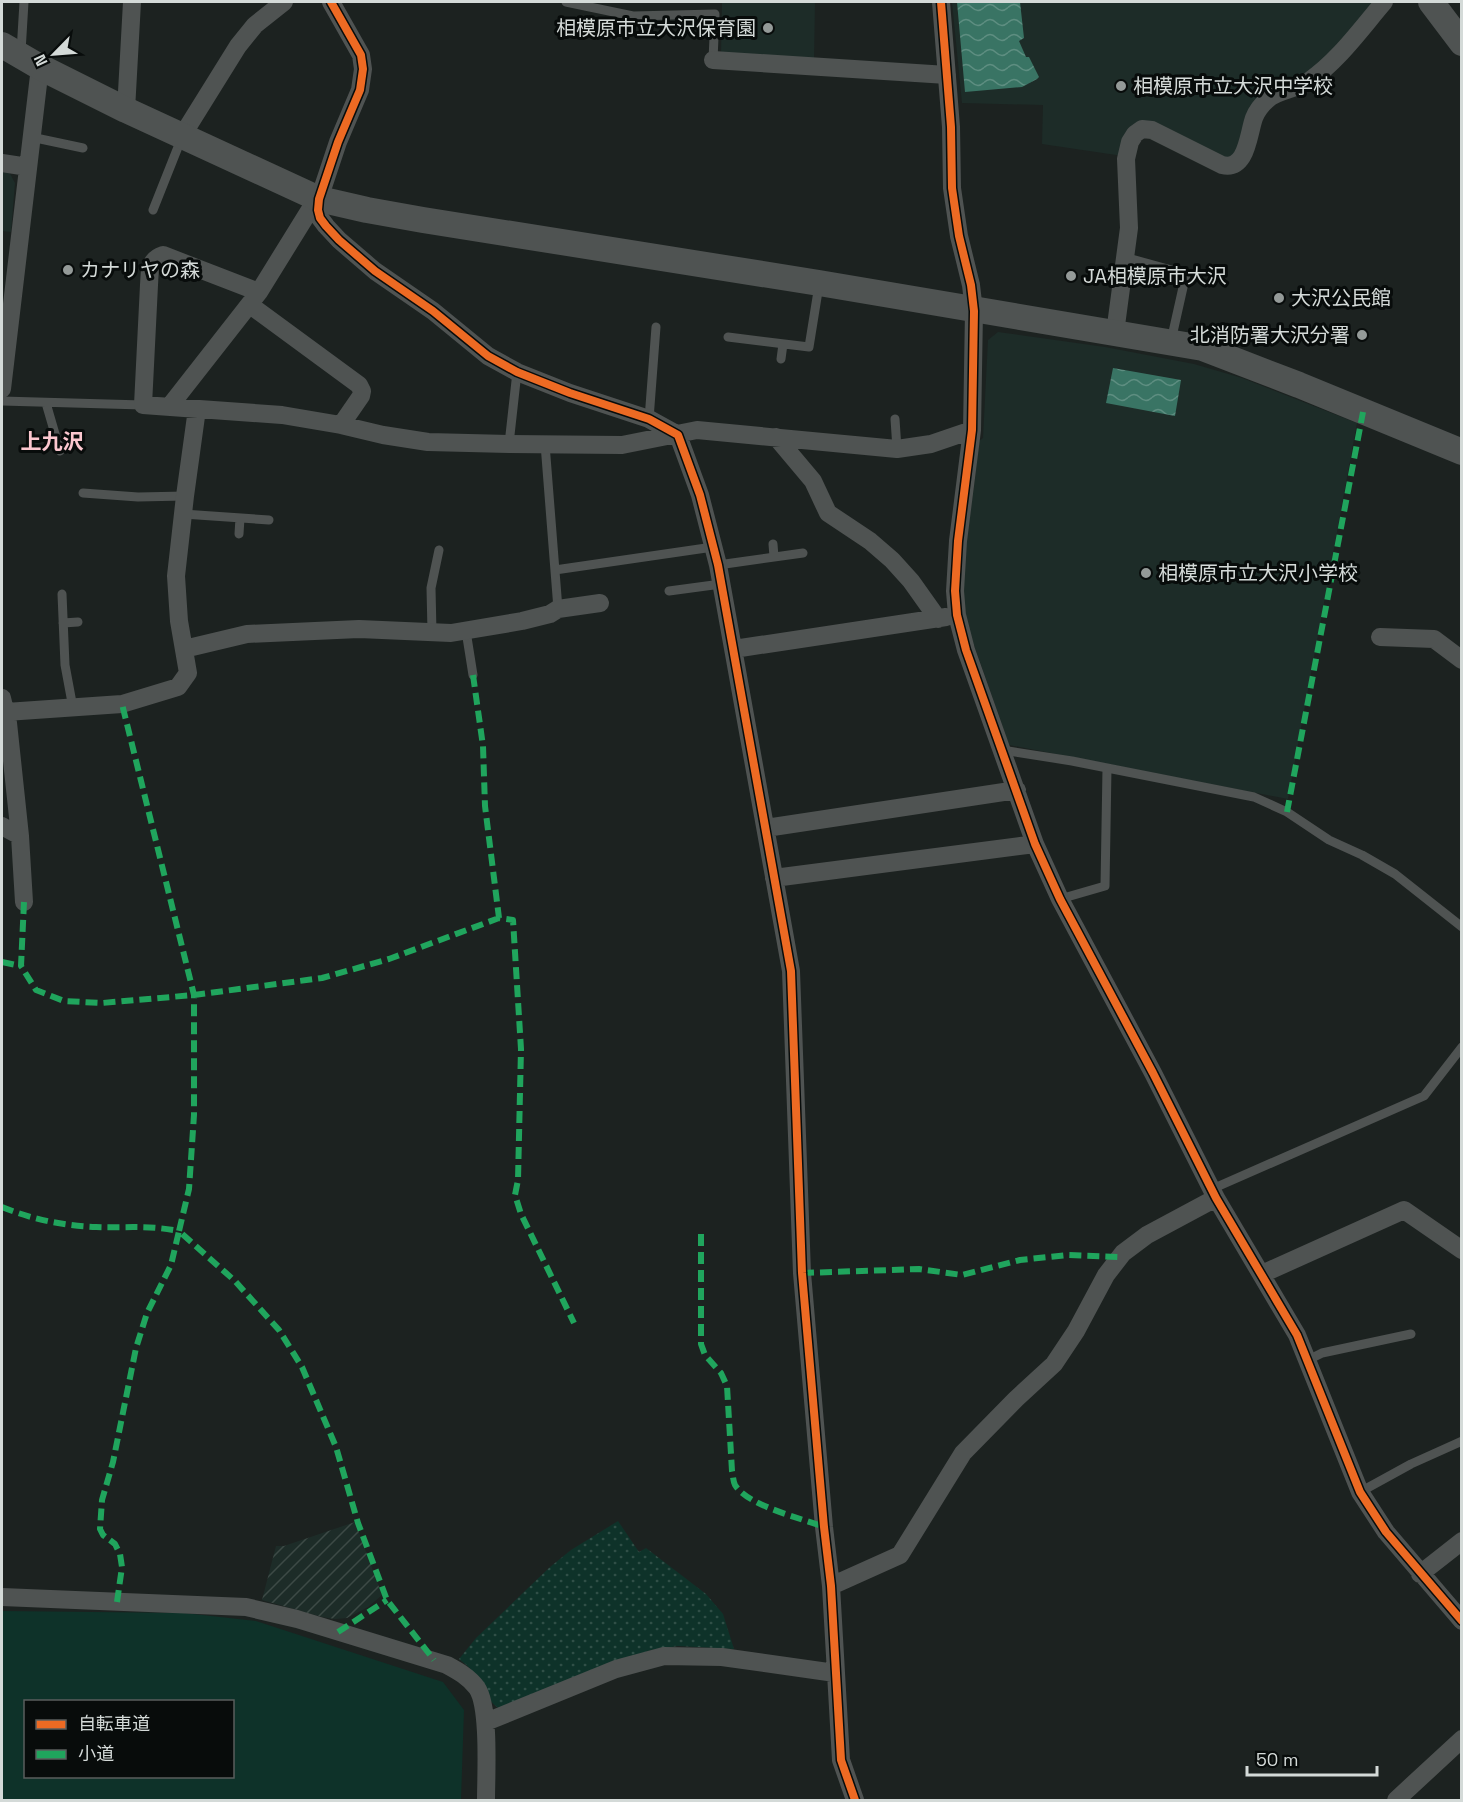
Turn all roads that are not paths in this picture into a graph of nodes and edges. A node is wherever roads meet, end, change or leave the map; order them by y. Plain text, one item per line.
1 (24, 2) edge
2 (132, 2) edge
3 (282, 2) edge
4 (331, 2) edge
5 (566, 2) edge
6 (940, 2) edge
7 (1384, 2) edge
8 (1438, 6) edge
9 (1461, 43) edge
10 (20, 56) edge
11 (713, 60) joint
12 (947, 75) junction
13 (126, 110) junction
14 (182, 136) junction
15 (31, 137) junction
16 (83, 147) dead end
17 (2, 163) edge
18 (28, 166) junction
19 (319, 199) junction
20 (153, 210) dead end
21 (1124, 257) junction
22 (819, 283) junction
23 (255, 299) junction
24 (974, 310) junction
25 (656, 327) dead end
26 (1115, 333) junction
27 (728, 337) dead end
28 (1171, 342) junction
29 (783, 344) junction
30 (781, 360) dead end
31 (517, 372) junction
32 (2, 389) edge
33 (2, 402) edge
34 (46, 403) junction
35 (143, 405) junction
36 (169, 407) junction
37 (197, 409) junction
38 (649, 418) junction
39 (895, 419) dead end
40 (341, 425) junction
41 (972, 430) junction
42 (678, 435) junction
43 (776, 437) junction
44 (509, 444) junction
45 (545, 444) junction
46 (897, 450) junction
47 (60, 451) dead end
48 (1461, 452) edge
49 (83, 493) dead end
50 (184, 505) junction
51 (240, 518) junction
52 (269, 520) dead end
53 (239, 534) dead end
54 (773, 544) dead end
55 (713, 547) junction
56 (439, 550) dead end
57 (803, 553) dead end
58 (774, 557) junction
59 (718, 565) junction
60 (555, 570) junction
61 (721, 584) junction
62 (669, 591) dead end
63 (62, 594) dead end
64 (600, 603) dead end
65 (558, 609) junction
66 (957, 615) junction
67 (938, 619) junction
68 (78, 622) dead end
69 (63, 623) junction
70 (432, 632) junction
71 (466, 632) junction
72 (1380, 637) dead end
73 (184, 649) junction
74 (734, 649) junction
75 (1461, 660) edge
76 (473, 675) dead end
77 (73, 708) junction
78 (4, 715) edge
79 (1002, 750) junction
80 (1107, 768) junction
81 (1017, 790) junction
82 (2, 826) edge
83 (766, 828) junction
84 (20, 836) junction
85 (1035, 844) junction
86 (774, 878) junction
87 (1060, 899) junction
88 (24, 902) dead end
89 (1461, 927) edge
90 (1461, 1047) edge
91 (1214, 1193) junction
92 (1461, 1250) edge
93 (1262, 1274) junction
94 (1411, 1334) dead end
95 (1308, 1360) junction
96 (1461, 1441) edge
97 (1360, 1492) junction
98 (1461, 1541) edge
99 (1420, 1574) junction
100 (831, 1586) junction
101 (2, 1597) edge
102 (1461, 1621) edge
103 (836, 1673) junction
104 (486, 1722) junction
105 (1461, 1738) edge
106 (486, 1800) edge
107 (855, 1800) edge
108 (1396, 1800) edge

1 - 10 lane
2 - 13 street
3 - 14 street
4 - 19 street
5 - 11 lane
6 - 12 street
7 - 21 street
8 - 9 street
10 - 13 street
10 - 15 street
11 - 12 street
12 - 24 street
13 - 14 street
14 - 19 street
14 - 20 lane
15 - 16 lane
15 - 18 street
17 - 18 street
18 - 32 street
19 - 22 street
19 - 23 street
19 - 31 street
21 - 26 street
21 - 28 lane
22 - 24 street
22 - 29 lane
23 - 35 street
23 - 36 street
23 - 40 street
24 - 26 street
24 - 41 street
25 - 38 lane
26 - 28 street
27 - 29 lane
28 - 48 street
29 - 30 lane
31 - 38 street
31 - 44 lane
33 - 34 lane
34 - 35 lane
34 - 47 lane
35 - 36 street
36 - 37 street
37 - 40 street
37 - 50 street
38 - 42 street
39 - 46 lane
40 - 44 street
41 - 46 street
41 - 66 street
42 - 43 street
42 - 45 street
42 - 55 street
43 - 46 street
43 - 67 street
44 - 45 street
45 - 60 lane
49 - 50 lane
50 - 51 lane
50 - 73 street
51 - 52 lane
51 - 53 lane
54 - 58 lane
55 - 59 street
55 - 60 lane
56 - 70 lane
57 - 58 lane
58 - 59 lane
59 - 61 street
60 - 65 lane
61 - 62 lane
61 - 74 street
63 - 69 lane
64 - 65 street
65 - 71 street
66 - 67 street
66 - 79 street
67 - 74 street
68 - 69 lane
69 - 77 lane
70 - 71 street
70 - 73 street
71 - 76 lane
72 - 75 street
73 - 77 street
74 - 83 street
77 - 78 street
78 - 84 street
79 - 80 lane
79 - 81 street
80 - 87 lane
80 - 89 lane
81 - 83 street
81 - 85 street
82 - 84 street
83 - 86 street
84 - 88 street
85 - 86 street
85 - 87 street
86 - 100 street
87 - 91 street
90 - 91 lane
91 - 93 street
91 - 100 street
92 - 93 street
93 - 95 street
94 - 95 lane
95 - 97 street
96 - 97 lane
97 - 99 street
98 - 99 street
99 - 102 street
100 - 103 street
101 - 104 street
103 - 104 street
103 - 107 street
104 - 106 street
105 - 108 street

